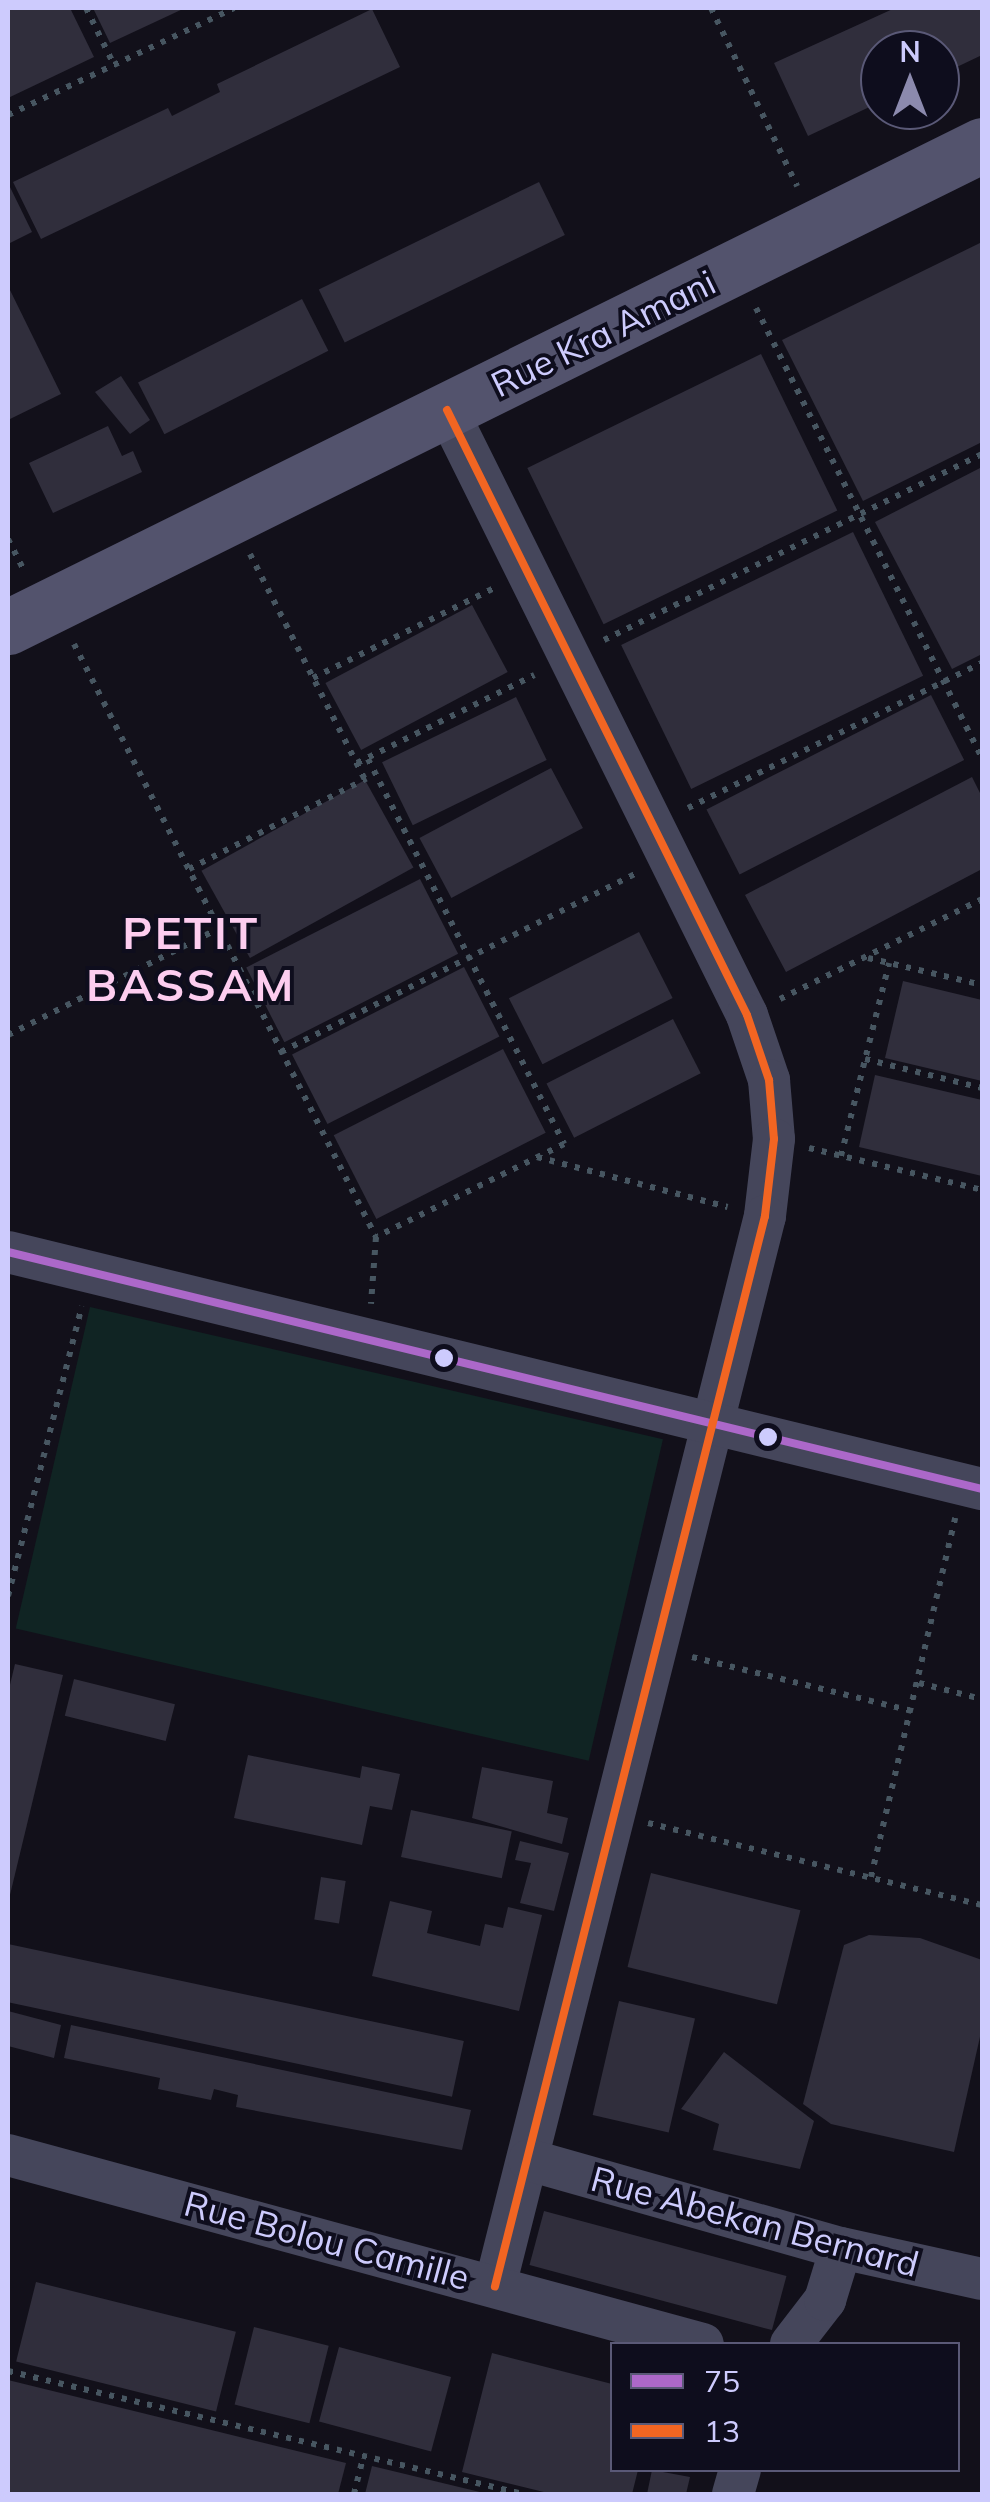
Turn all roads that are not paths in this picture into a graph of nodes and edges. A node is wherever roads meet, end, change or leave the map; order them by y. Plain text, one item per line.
1 (982, 146) edge
2 (447, 410) junction
3 (31, 616) edge
4 (8, 1252) edge
5 (708, 1423) junction
6 (973, 1487) edge
7 (8, 2155) edge
8 (529, 2160) junction
9 (841, 2248) junction
10 (982, 2279) edge
11 (496, 2286) junction
12 (696, 2342) edge
13 (793, 2342) edge

1 - 2 street, Rue Kra Amani
2 - 3 street, Rue Kra Amani
2 - 5 street
4 - 5 street
5 - 6 street
5 - 8 street
7 - 11 street, Rue Bolou Camille
8 - 9 street, Rue Abekan Bernard
8 - 11 street
9 - 10 street, Rue Abekan Bernard
9 - 13 street
11 - 12 street, Rue Bolou Camille

